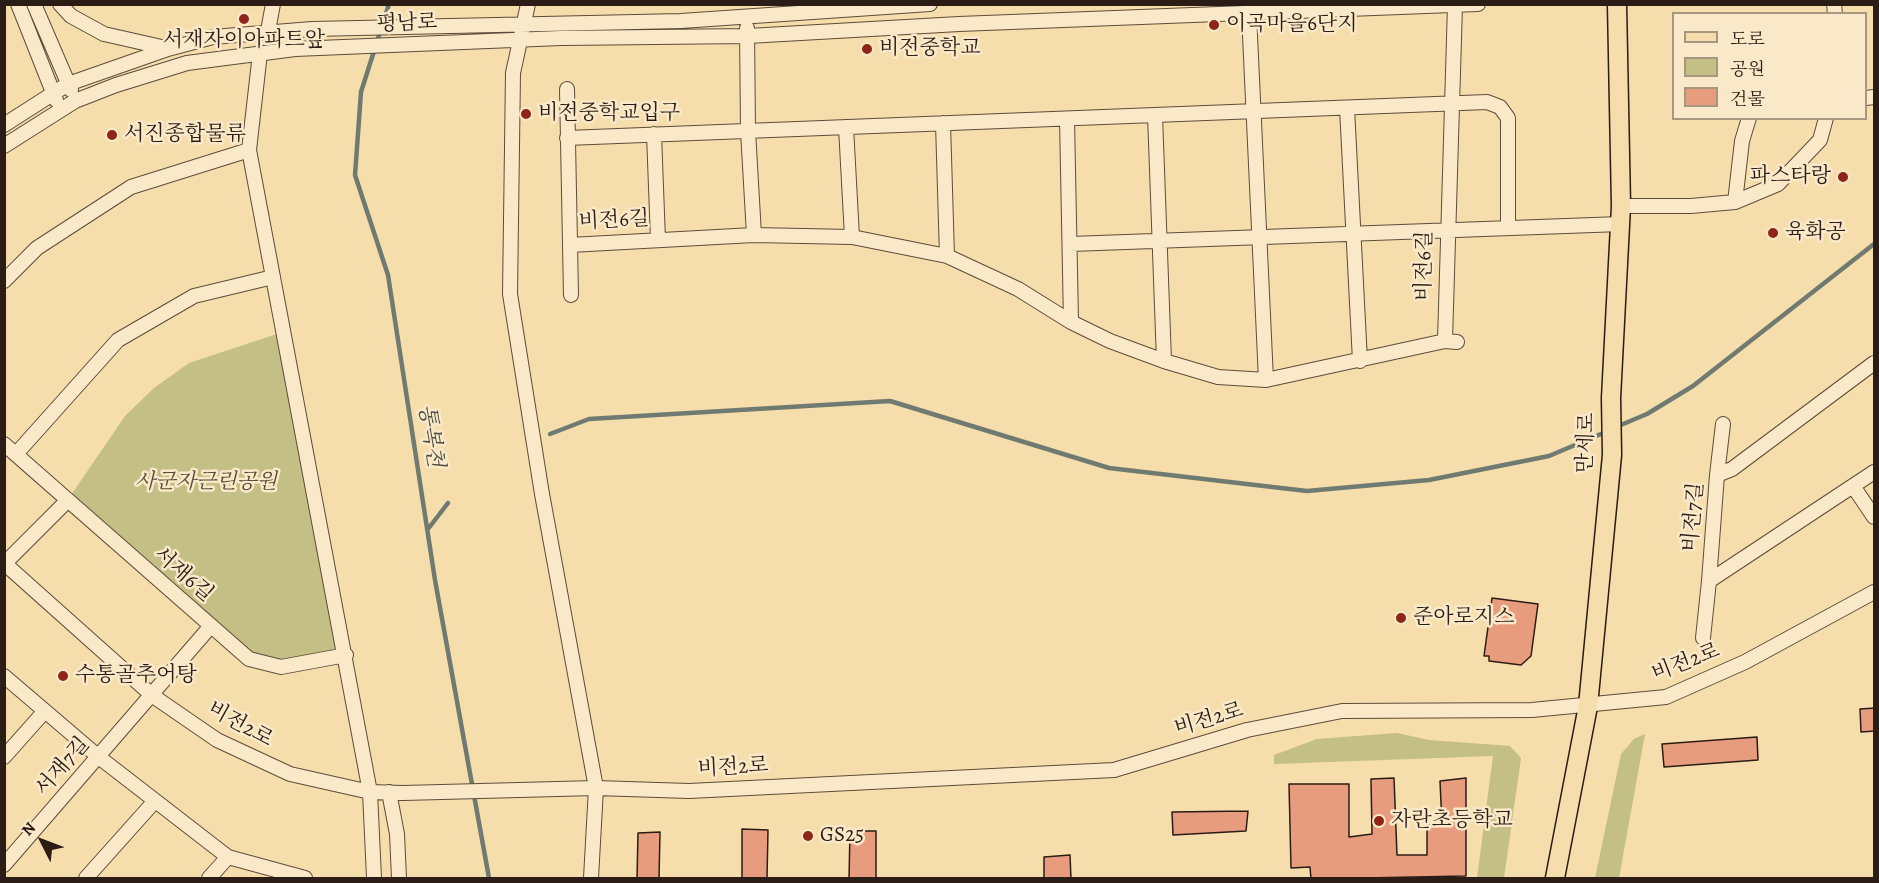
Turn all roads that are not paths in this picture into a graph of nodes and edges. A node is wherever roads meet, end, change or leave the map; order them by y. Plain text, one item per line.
1 (18, 4) edge
2 (34, 4) edge
3 (60, 4) edge
4 (273, 4) edge
5 (528, 4) edge
6 (930, 4) edge
7 (1478, 4) edge
8 (1617, 4) edge
9 (1455, 5) edge
10 (1249, 14) junction
11 (746, 17) junction
12 (524, 25) junction
13 (268, 31) junction
14 (748, 36) junction
15 (520, 41) junction
16 (168, 49) junction
17 (260, 53) junction
18 (68, 84) junction
19 (567, 89) dead end
20 (53, 92) junction
21 (75, 101) junction
22 (1450, 104) junction
23 (1347, 108) junction
24 (60, 109) junction
25 (1256, 112) junction
26 (1155, 115) junction
27 (1067, 119) junction
28 (1748, 120) edge
29 (1825, 120) edge
30 (943, 123) junction
31 (4, 125) edge
32 (846, 127) junction
33 (748, 131) junction
34 (654, 134) junction
35 (567, 138) junction
36 (4, 146) edge
37 (249, 150) junction
38 (1735, 202) junction
39 (1622, 206) junction
40 (1621, 224) junction
41 (1508, 228) junction
42 (1447, 231) junction
43 (1353, 234) junction
44 (754, 236) junction
45 (852, 237) junction
46 (1260, 237) junction
47 (658, 240) junction
48 (1160, 241) junction
49 (1071, 244) junction
50 (570, 245) junction
51 (947, 256) junction
52 (273, 277) junction
53 (4, 281) edge
54 (571, 295) dead end
55 (1071, 321) junction
56 (1164, 361) junction
57 (1360, 362) junction
58 (1875, 363) edge
59 (1266, 380) junction
60 (1723, 424) dead end
61 (4, 444) edge
62 (16, 454) junction
63 (1875, 472) edge
64 (1717, 475) junction
65 (1853, 486) junction
66 (67, 501) junction
67 (1875, 517) edge
68 (5, 563) edge
69 (1709, 581) junction
70 (1875, 592) edge
71 (210, 627) junction
72 (1703, 638) dead end
73 (346, 656) junction
74 (4, 676) edge
75 (153, 696) junction
76 (1588, 706) junction
77 (44, 712) junction
78 (4, 757) edge
79 (100, 758) junction
80 (596, 788) junction
81 (370, 792) junction
82 (396, 793) junction
83 (154, 802) junction
84 (228, 857) junction
85 (4, 865) edge
86 (86, 879) edge
87 (209, 879) edge
88 (305, 879) edge
89 (374, 879) edge
90 (399, 879) edge
91 (591, 879) edge
92 (1555, 879) edge

1 - 20 street
2 - 18 street
3 - 16 street
4 - 13 street
5 - 12 street
6 - 11 street, 평남로
7 - 9 street, 평남로
8 - 39 main road, 만세로
9 - 10 street, 평남로
9 - 22 street, 비전6길
10 - 14 street, 평남로
10 - 25 street
11 - 12 street, 평남로
11 - 14 street
12 - 13 street, 평남로
12 - 15 street
13 - 16 street, 평남로
14 - 15 street, 평남로
14 - 33 street
15 - 17 street, 평남로
15 - 80 street
16 - 18 street, 평남로
17 - 21 street, 평남로
17 - 37 street
18 - 20 street, 평남로
18 - 21 street
19 - 35 street, 비전6길
20 - 24 street
20 - 31 street, 평남로
21 - 24 street, 평남로
22 - 23 street
22 - 41 street
22 - 42 street, 비전6길
23 - 25 street
23 - 43 street
24 - 36 street, 평남로
25 - 26 street
25 - 46 street
26 - 27 street
26 - 48 street
27 - 30 street
27 - 49 street
28 - 38 street
29 - 38 street
30 - 32 street
30 - 51 street
32 - 33 street
32 - 45 street
33 - 34 street
33 - 44 street
34 - 35 street
34 - 47 street
35 - 50 street, 비전6길
37 - 52 street
37 - 53 street
38 - 39 street
39 - 40 main road, 만세로
40 - 41 street
40 - 76 main road, 만세로
41 - 42 street
42 - 43 street
42 - 57 street, 비전6길
43 - 46 street
43 - 57 street
44 - 45 street, 비전6길
44 - 47 street, 비전6길
45 - 51 street, 비전6길
46 - 48 street
46 - 59 street
47 - 50 street, 비전6길
48 - 49 street
48 - 56 street
49 - 55 street
50 - 54 street
51 - 55 street, 비전6길
52 - 62 street
52 - 73 street
55 - 56 street, 비전6길
56 - 59 street, 비전6길
57 - 59 street, 비전6길
58 - 64 street, 비전7길
60 - 64 street
61 - 62 street, 서재6길
62 - 66 street, 서재6길
63 - 65 street, 비전7길
64 - 69 street, 비전7길
65 - 67 street
65 - 69 street, 비전7길
66 - 68 street
66 - 71 street, 서재6길
68 - 75 street, 비전2로
69 - 72 street
70 - 76 street, 비전2로
71 - 73 street, 서재6길
71 - 75 street, 서재7길
73 - 81 street
74 - 77 street
75 - 79 street, 서재7길
75 - 81 street, 비전2로
76 - 80 street, 비전2로
76 - 92 main road, 만세로
77 - 78 street
77 - 79 street
79 - 83 street
79 - 85 street, 서재7길
80 - 82 street, 비전2로
80 - 91 street
81 - 82 street, 비전2로
81 - 89 street
82 - 90 street
83 - 84 street
83 - 86 street
84 - 87 street
84 - 88 street

